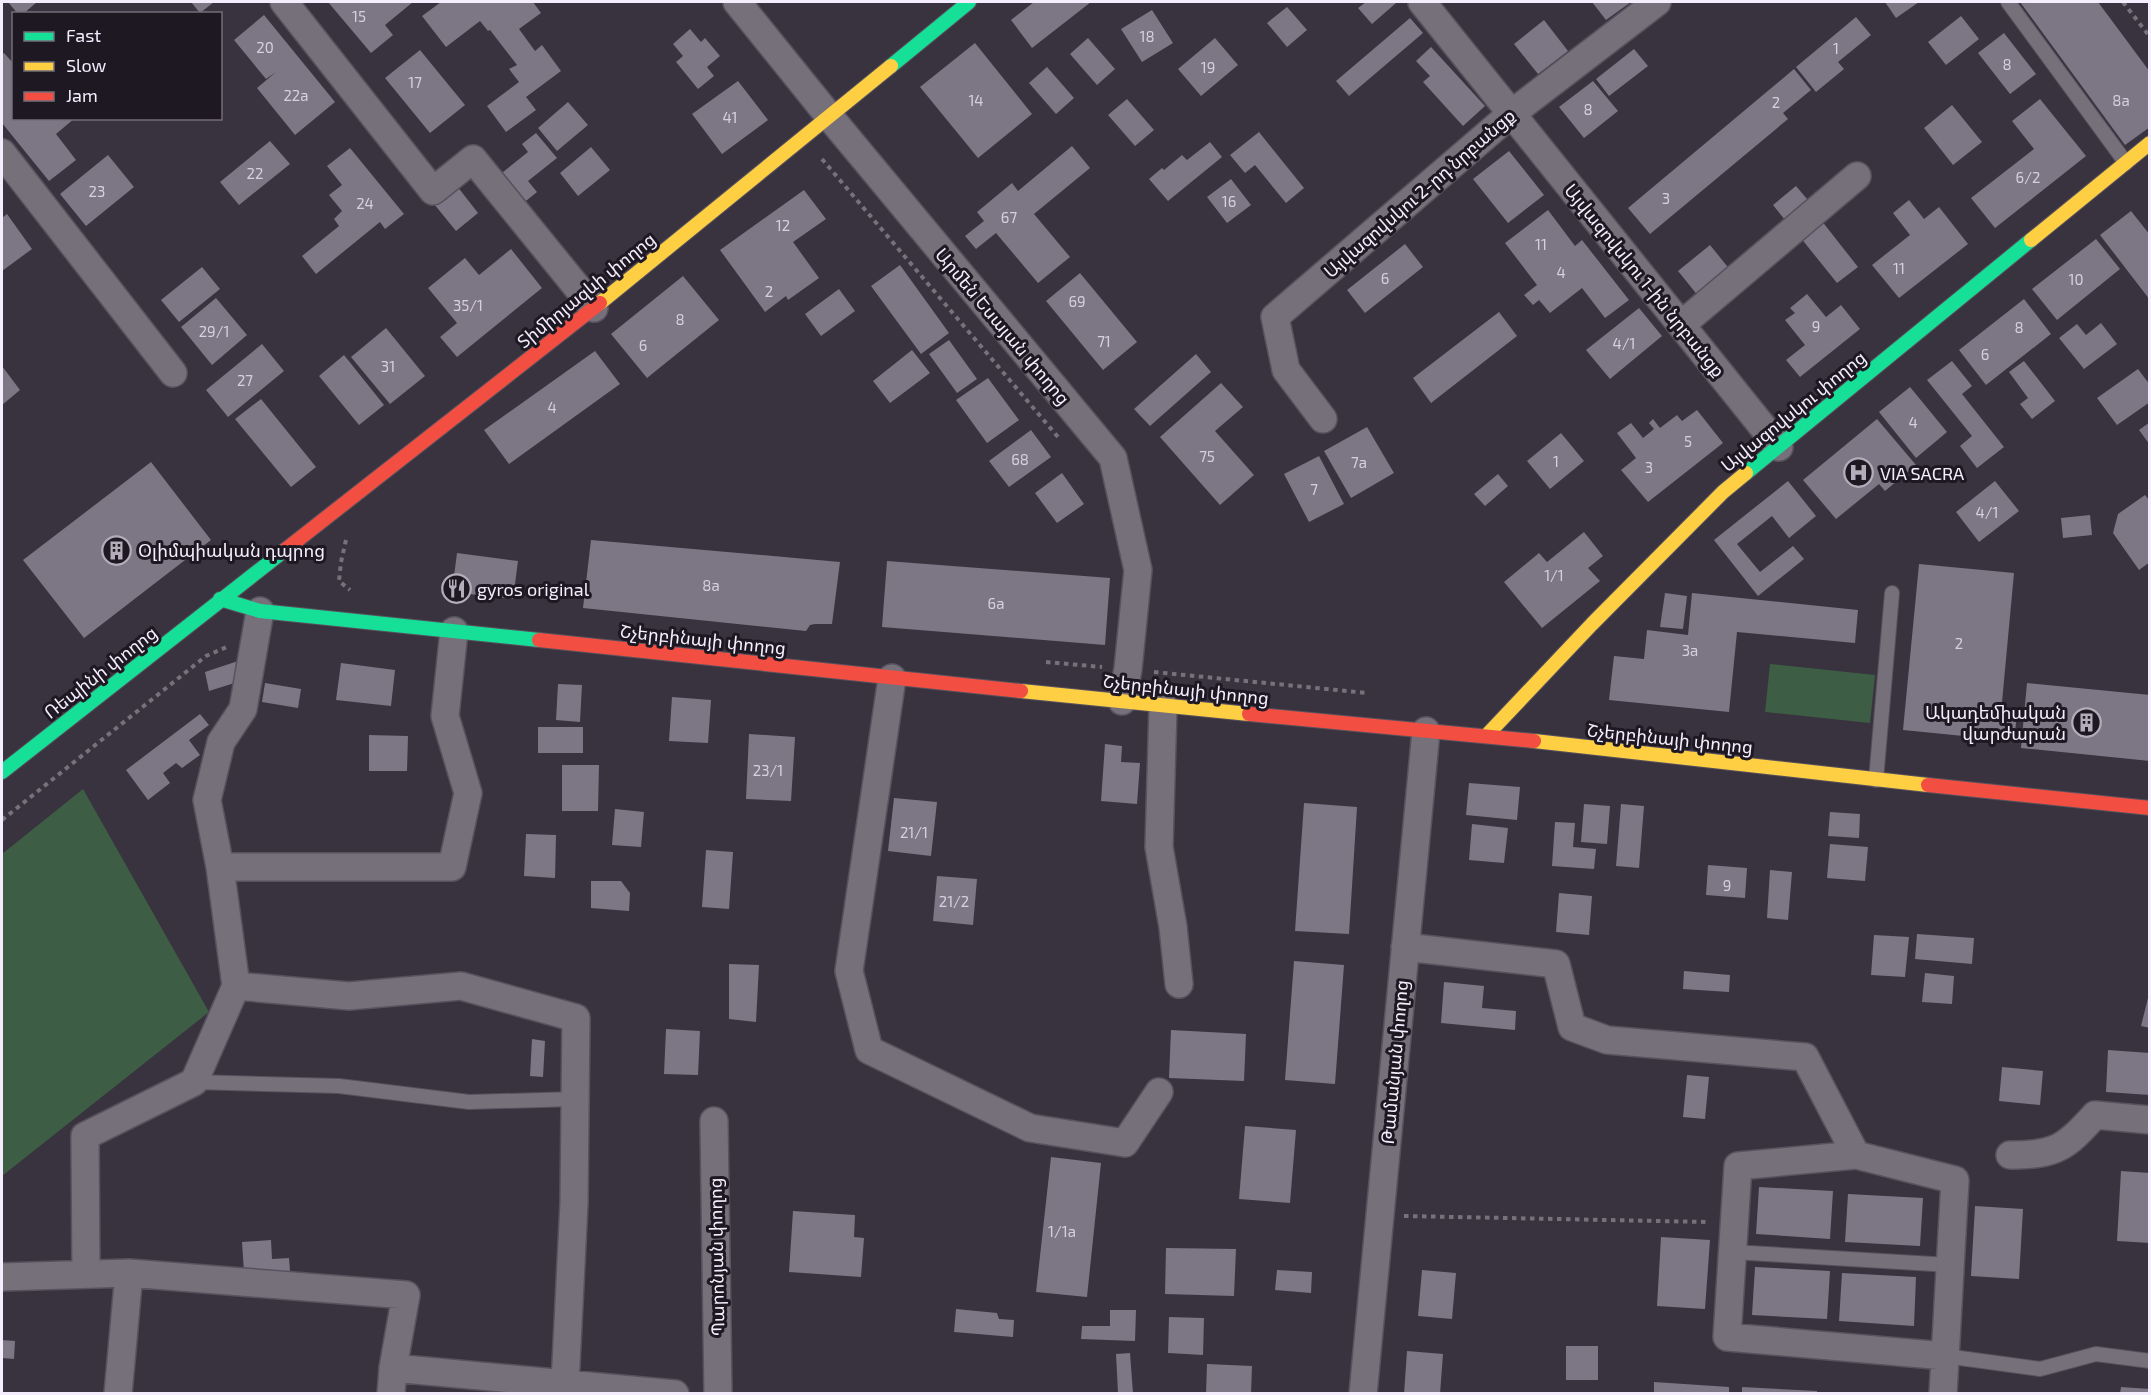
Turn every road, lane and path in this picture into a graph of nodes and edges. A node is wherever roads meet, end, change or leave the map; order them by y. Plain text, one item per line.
1 (284, 2) edge
2 (737, 2) edge
3 (969, 2) edge
4 (1422, 2) edge
5 (1657, 2) edge
6 (2008, 2) edge
7 (2123, 2) edge
8 (2150, 37) edge
9 (1511, 114) junction
10 (829, 116) junction
11 (2150, 143) edge
12 (2, 153) edge
13 (2126, 163) junction
14 (813, 166) dead end
15 (1857, 176) dead end
16 (594, 308) junction
17 (1681, 325) junction
18 (173, 373) dead end
19 (1323, 419) dead end
20 (1063, 442) dead end
21 (1779, 447) junction
22 (353, 533) dead end
23 (340, 562) dead end
24 (1892, 593) dead end
25 (220, 599) junction
26 (260, 611) junction
27 (454, 631) junction
28 (254, 642) junction
29 (892, 678) junction
30 (1122, 701) junction
31 (1163, 706) junction
32 (1426, 730) junction
33 (1486, 736) junction
34 (2, 772) edge
35 (1876, 780) junction
36 (2150, 808) edge
37 (2, 820) edge
38 (220, 867) junction
39 (1406, 947) junction
40 (1179, 984) dead end
41 (236, 986) junction
42 (194, 1082) junction
43 (1159, 1092) dead end
44 (575, 1099) junction
45 (2150, 1120) edge
46 (714, 1121) dead end
47 (1856, 1155) junction
48 (2010, 1155) dead end
49 (1380, 1216) junction
50 (1734, 1223) junction
51 (1732, 1252) junction
52 (1950, 1265) junction
53 (129, 1273) junction
54 (86, 1274) junction
55 (2, 1277) edge
56 (1945, 1356) junction
57 (2150, 1361) edge
58 (392, 1381) edge
59 (565, 1384) junction
60 (118, 1394) edge
61 (675, 1394) edge
62 (718, 1394) edge
63 (1363, 1394) edge
64 (1943, 1394) edge

1 - 16 street
2 - 10 street, Արմեն Եսայան փողոց
3 - 10 street, Տիմիրյազևի փողոց
4 - 9 street, Այվազովսկու 1-ին նրբանցք
5 - 9 street, Այվազովսկու 2-րդ նրբանցք
6 - 13 lane
7 - 8 path
9 - 17 street, Այվազովսկու 1-ին նրբանցք
9 - 19 street, Այվազովսկու 2-րդ նրբանցք
10 - 16 street, Տիմիրյազևի փողոց
10 - 30 street, Արմեն Եսայան փողոց
11 - 13 street, Այվազովսկու փողոց
12 - 18 street
13 - 21 street, Այվազովսկու փողոց
14 - 20 path
15 - 17 street
16 - 25 street, Տիմիրյազևի փողոց
17 - 21 street, Այվազովսկու 1-ին նրբանցք
21 - 33 street, Այվազովսկու փողոց
22 - 23 path
24 - 35 lane
25 - 26 street, Շչերբինայի փողոց
25 - 34 street, Ռեպինի փողոց
26 - 27 street, Շչերբինայի փողոց
26 - 28 street
27 - 29 street, Շչերբինայի փողոց
27 - 38 street
28 - 37 path
28 - 38 street
29 - 30 street, Շչերբինայի փողոց
29 - 43 street
30 - 31 street, Շչերբինայի փողոց
31 - 32 street, Շչերբինայի փողոց
31 - 40 street
32 - 33 street, Շչերբինայի փողոց
32 - 39 street, Թամանյան փողոց
33 - 35 street, Շչերբինայի փողոց
35 - 36 street, Շչերբինայի փողոց
38 - 41 street
39 - 47 street
39 - 49 street, Թամանյան փողոց
41 - 42 street
41 - 44 street
42 - 44 lane
42 - 54 street
44 - 59 street
45 - 48 street
46 - 62 street, Պարոնյան փողոց
47 - 50 street
47 - 52 street
49 - 50 path
49 - 63 street, Թամանյան փողոց
50 - 51 street
51 - 52 lane
51 - 56 street
52 - 56 street
53 - 54 street
53 - 58 street
53 - 60 street
54 - 55 street
56 - 57 lane
56 - 64 street
58 - 59 street
59 - 61 street

